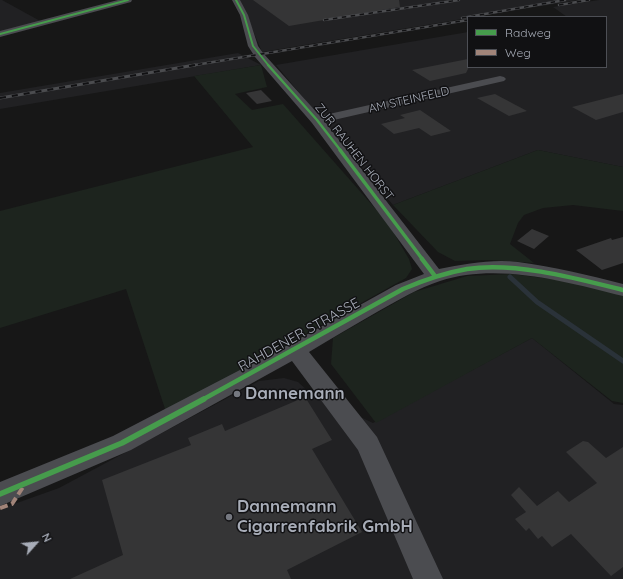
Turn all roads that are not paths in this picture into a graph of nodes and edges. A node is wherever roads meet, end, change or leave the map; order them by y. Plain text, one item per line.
1 (128, 0) edge
2 (236, 0) edge
3 (0, 34) edge
4 (500, 79) dead end
5 (317, 120) junction
6 (435, 276) junction
7 (623, 290) edge
8 (295, 350) junction
9 (0, 494) edge
10 (428, 579) edge

1 - 3 street
2 - 5 street, ZUR RAUHEN HORST
4 - 5 street, AM STEINFELD
5 - 6 street, ZUR RAUHEN HORST
6 - 7 street, RAHDENER STRASSE
6 - 8 street, RAHDENER STRASSE
8 - 9 street, RAHDENER STRASSE
8 - 10 street

